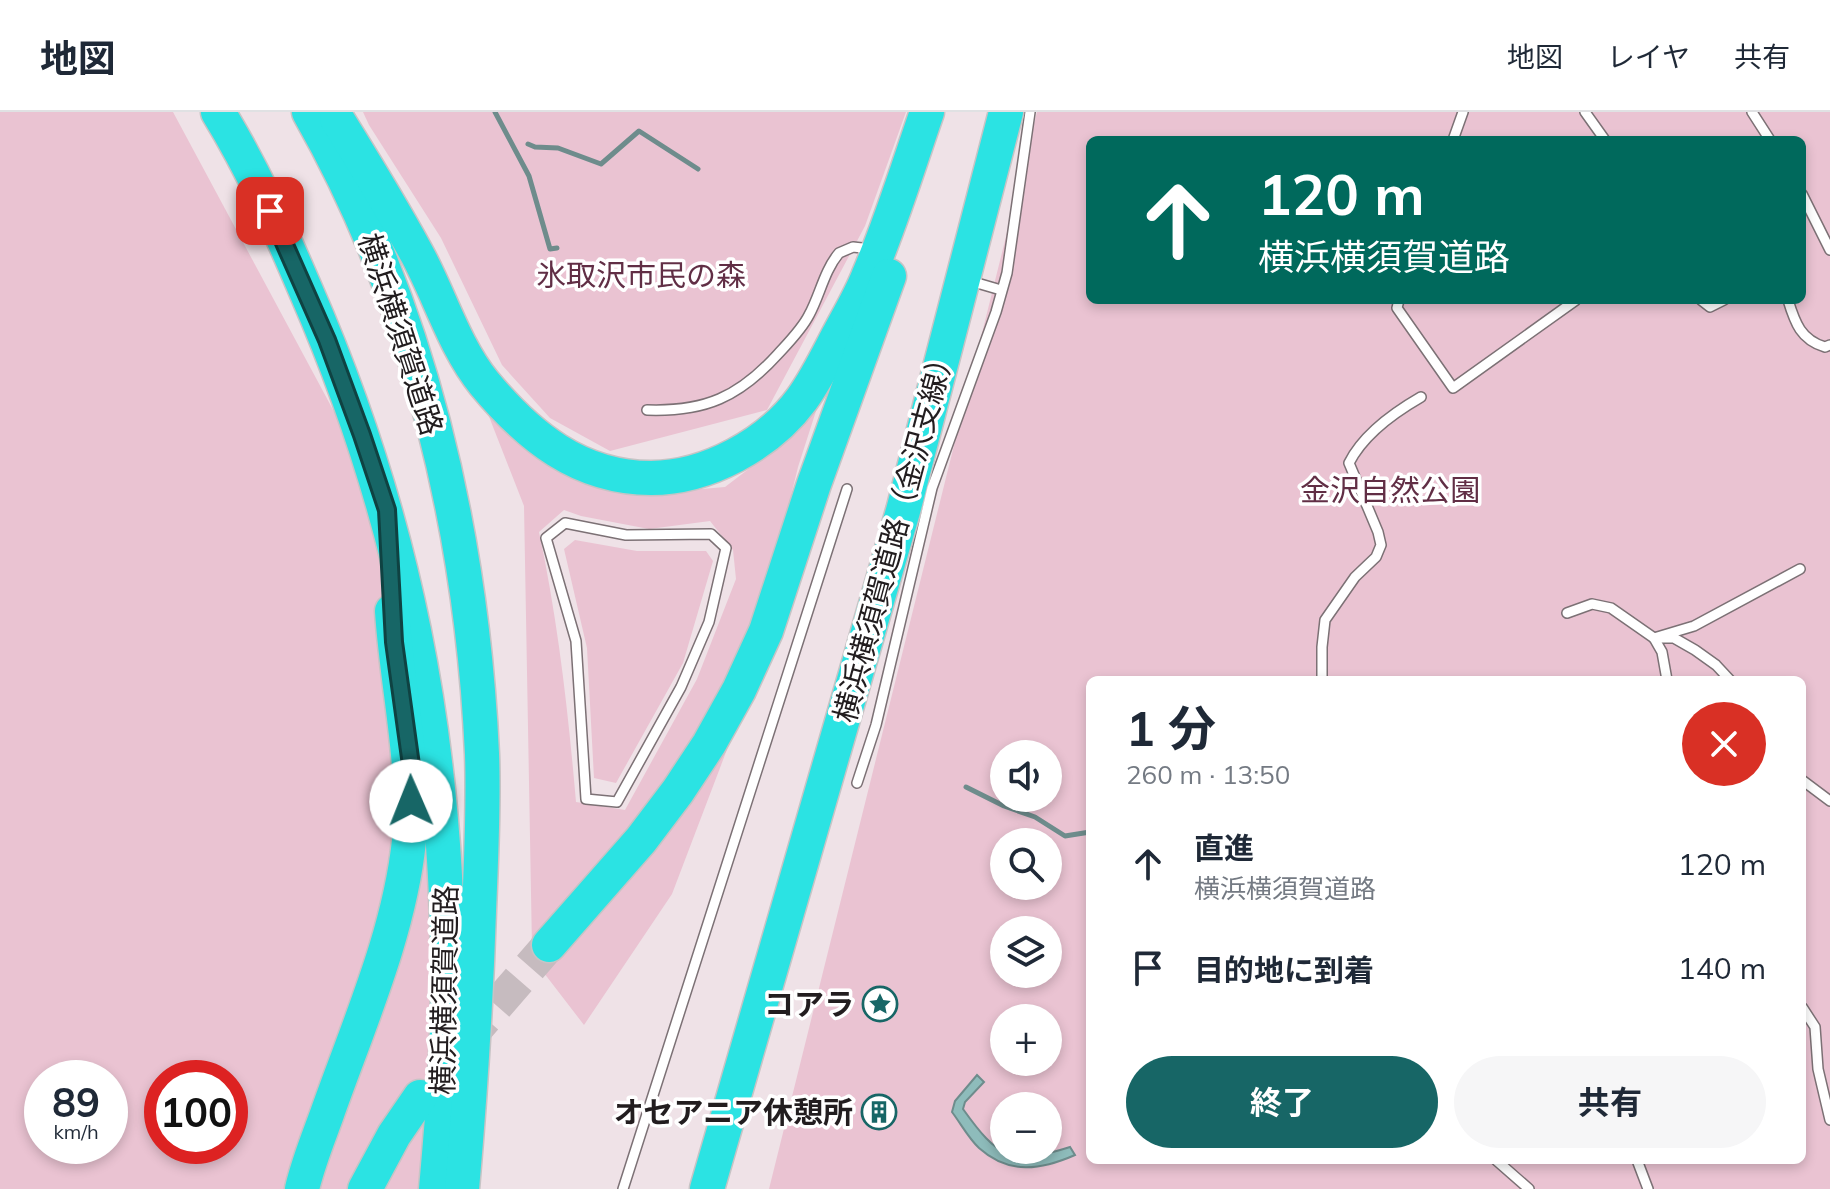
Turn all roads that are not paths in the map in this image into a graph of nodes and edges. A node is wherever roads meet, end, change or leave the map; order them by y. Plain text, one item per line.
1 (218, 112) edge
2 (309, 112) edge
3 (333, 112) edge
4 (927, 112) edge
5 (948, 112) edge
6 (1006, 112) edge
7 (1030, 112) edge
8 (1463, 112) edge
9 (1585, 112) edge
10 (1752, 112) edge
11 (1454, 136) edge
12 (1602, 136) edge
13 (1767, 136) edge
14 (1806, 202) edge
15 (862, 248) dead end
16 (1830, 250) edge
17 (977, 283) dead end
18 (1001, 290) junction
19 (1398, 304) edge
20 (1570, 304) edge
21 (1789, 304) edge
22 (1830, 345) edge
23 (1421, 397) dead end
24 (647, 410) dead end
25 (847, 489) dead end
26 (387, 510) junction
27 (546, 538) joint
28 (1800, 569) dead end
29 (1567, 613) dead end
30 (1654, 638) junction
31 (1322, 676) edge
32 (1666, 676) edge
33 (1726, 676) edge
34 (857, 783) dead end
35 (1806, 783) edge
36 (1830, 801) edge
37 (549, 945) tunnel mouth
38 (777, 952) junction
39 (1806, 1013) edge
40 (420, 1097) dead end
41 (1830, 1120) edge
42 (1501, 1164) edge
43 (1639, 1164) edge
44 (302, 1189) edge
45 (365, 1189) edge
46 (436, 1189) edge
47 (462, 1189) edge
48 (623, 1189) edge
49 (707, 1189) edge
50 (721, 1189) edge
51 (1529, 1189) edge
52 (1648, 1189) edge

1 - 26 highway, 横浜横須賀道路
2 - 47 highway, 横浜横須賀道路
3 - 4 highway
5 - 37 highway
6 - 38 highway, 横浜横須賀道路（金沢支線）
7 - 18 lane
8 - 11 lane
9 - 12 lane
10 - 13 lane
14 - 16 lane
15 - 24 lane
17 - 18 lane
18 - 34 lane
19 - 20 lane
21 - 22 lane
23 - 31 lane
25 - 48 lane
26 - 44 highway
26 - 46 highway, 横浜横須賀道路
27 - 27 lane
28 - 30 lane
29 - 30 lane
30 - 32 lane
30 - 33 lane
35 - 36 lane
38 - 49 highway
38 - 50 highway
39 - 41 lane
40 - 45 highway
42 - 51 lane
43 - 52 lane

